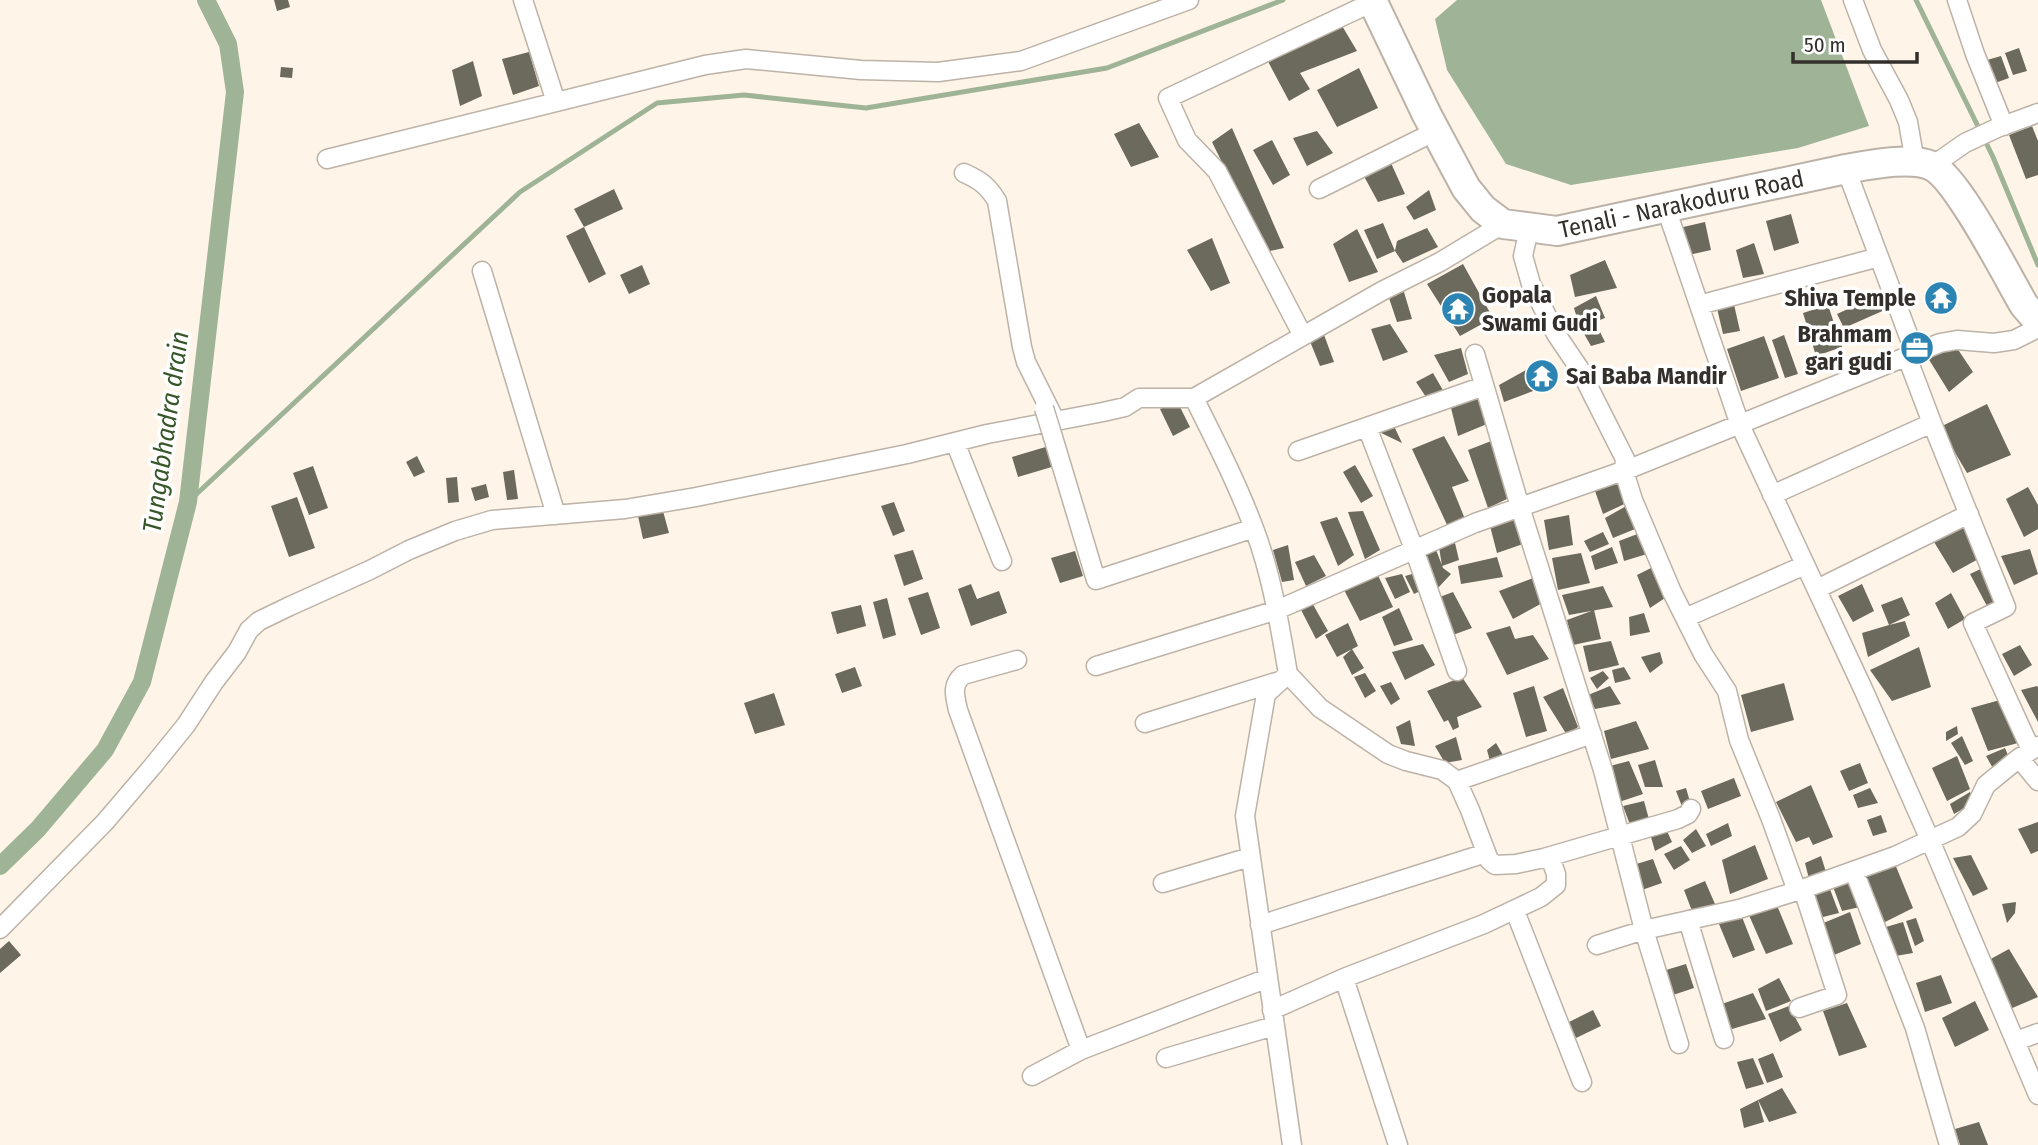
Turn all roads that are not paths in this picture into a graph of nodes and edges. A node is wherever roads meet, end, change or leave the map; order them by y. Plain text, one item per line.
1 (523, 0) edge
2 (1189, 0) edge
3 (1853, 0) edge
4 (1957, 0) edge
5 (1372, 1) edge
6 (556, 102) junction
7 (2038, 113) edge
8 (2001, 127) junction
9 (1436, 131) junction
10 (327, 159) dead end
11 (1923, 164) junction
12 (1846, 169) junction
13 (964, 173) dead end
14 (1319, 189) dead end
15 (1666, 208) junction
16 (1516, 227) junction
17 (1878, 257) junction
18 (482, 271) dead end
19 (1699, 305) junction
20 (2038, 321) edge
21 (2038, 328) edge
22 (1303, 336) junction
23 (1475, 354) dead end
24 (1911, 355) junction
25 (1484, 386) junction
26 (1194, 398) junction
27 (1051, 422) junction
28 (1932, 423) junction
29 (1740, 425) junction
30 (1367, 427) junction
31 (955, 442) junction
32 (1298, 451) dead end
33 (1624, 471) junction
34 (1772, 495) junction
35 (1520, 507) junction
36 (1969, 514) junction
37 (556, 515) junction
38 (1254, 528) junction
39 (1414, 549) junction
40 (1002, 561) dead end
41 (1805, 565) junction
42 (1816, 589) junction
43 (1277, 610) junction
44 (1685, 618) junction
45 (1017, 660) dead end
46 (1096, 666) dead end
47 (1457, 671) dead end
48 (1284, 677) junction
49 (1145, 723) dead end
50 (1592, 734) junction
51 (2029, 752) edge
52 (2038, 780) edge
53 (1457, 781) junction
54 (1691, 809) dead end
55 (1620, 836) junction
56 (1930, 840) junction
57 (1486, 853) junction
58 (1250, 857) junction
59 (1550, 857) junction
60 (1854, 871) junction
61 (1163, 883) dead end
62 (1800, 890) junction
63 (1515, 911) junction
64 (1688, 920) junction
65 (1260, 925) junction
66 (0, 929) edge
67 (1644, 930) junction
68 (1597, 945) dead end
69 (1268, 978) junction
70 (1344, 978) junction
71 (1799, 1008) dead end
72 (1273, 1018) junction
73 (2038, 1033) edge
74 (1724, 1039) dead end
75 (2016, 1041) junction
76 (1679, 1044) dead end
77 (1081, 1050) junction
78 (1166, 1058) dead end
79 (1032, 1076) dead end
80 (1582, 1082) dead end
81 (2038, 1095) edge
82 (1292, 1145) edge
83 (1398, 1145) edge
84 (1948, 1145) edge

1 - 6 street
2 - 6 street
3 - 11 street
4 - 8 street
5 - 9 main road
5 - 22 street
6 - 10 street
7 - 8 street
8 - 11 street
9 - 14 street
9 - 16 main road
11 - 12 main road, Tenali - Narakoduru Road
11 - 20 main road
12 - 15 main road, Tenali - Narakoduru Road
12 - 17 street
13 - 27 street
15 - 16 main road, Tenali - Narakoduru Road
15 - 19 street
16 - 22 street
16 - 33 street
17 - 19 street
17 - 24 street
18 - 37 street
19 - 29 street
21 - 24 street
22 - 26 street
23 - 25 street
24 - 28 street
24 - 29 street
25 - 30 street
25 - 35 street
26 - 27 street
26 - 38 street
27 - 31 street
27 - 38 street
28 - 34 street
28 - 36 street
29 - 33 street
29 - 34 street
30 - 32 street
30 - 39 street
31 - 37 street
31 - 40 street
33 - 35 street
33 - 44 street
34 - 41 street
35 - 39 street
35 - 50 street
36 - 42 street
36 - 51 street
37 - 66 street
38 - 43 street
39 - 43 street
39 - 47 street
41 - 42 street
41 - 44 street
42 - 56 street
43 - 46 street
43 - 48 street
44 - 62 street
45 - 77 street
48 - 49 street
48 - 53 street
48 - 58 street
50 - 53 street
50 - 55 street
51 - 52 street
51 - 56 street
53 - 57 street
54 - 55 street
55 - 59 street
55 - 67 street
56 - 60 street
56 - 75 street
57 - 59 street
57 - 65 street
58 - 61 street
58 - 65 street
59 - 63 street
60 - 62 street
60 - 84 street
62 - 64 street
62 - 71 street
63 - 70 street
63 - 80 street
64 - 67 street
64 - 74 street
65 - 69 street
67 - 68 street
67 - 76 street
69 - 72 street
69 - 77 street
70 - 72 street
70 - 83 street
72 - 78 street
72 - 82 street
73 - 75 street
75 - 81 street
77 - 79 street

